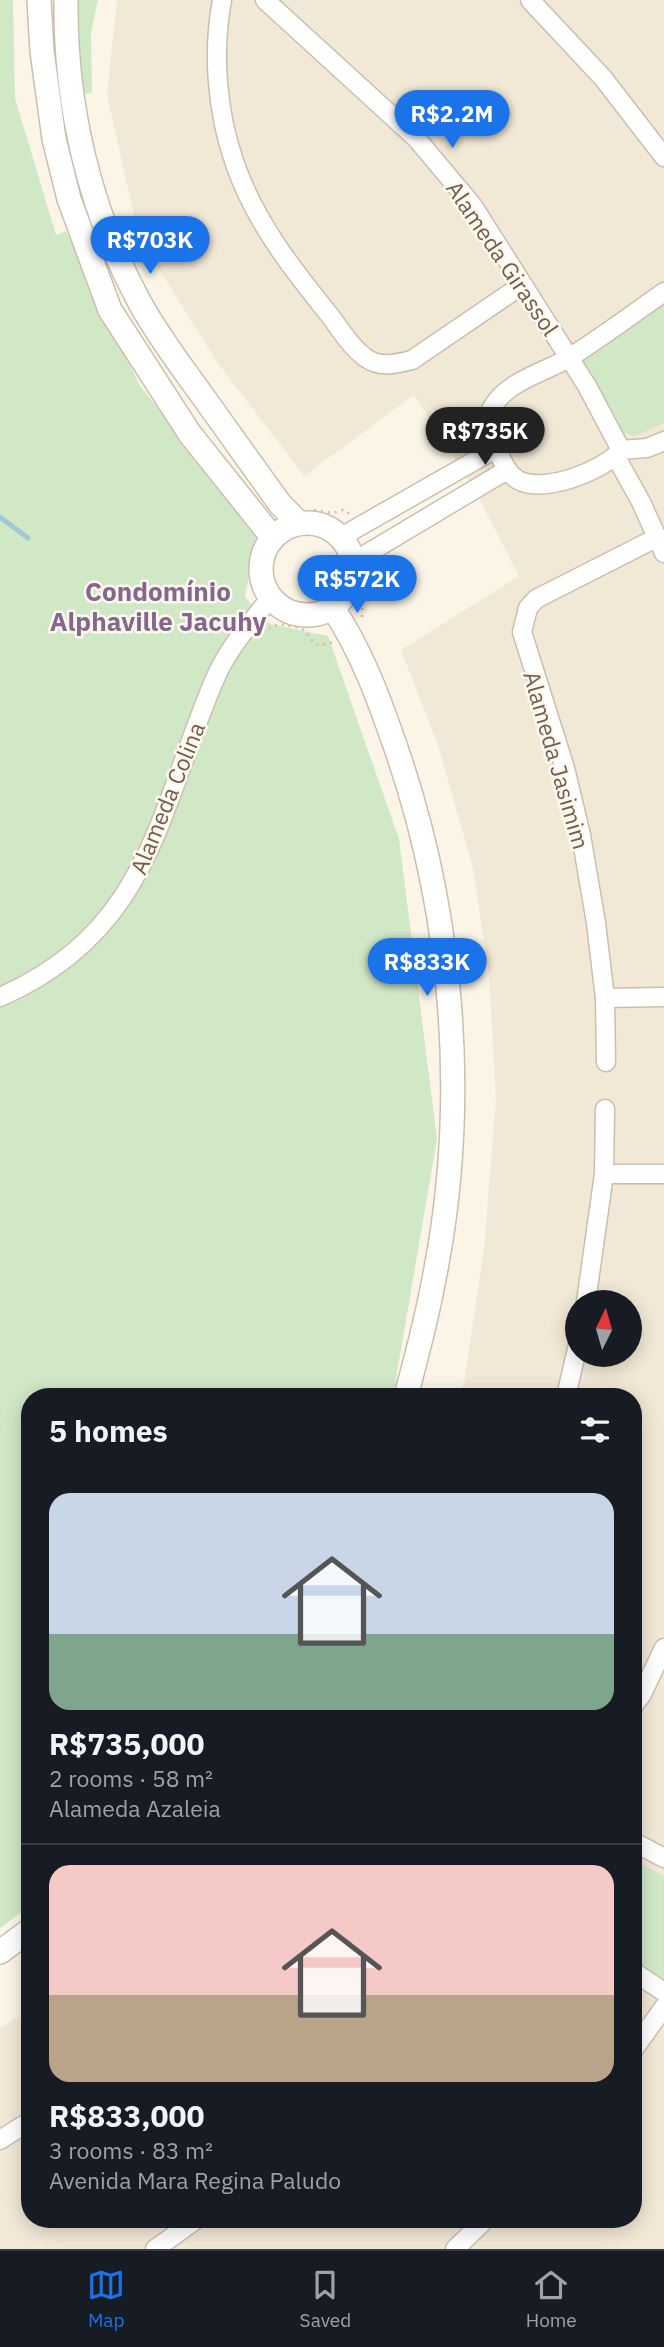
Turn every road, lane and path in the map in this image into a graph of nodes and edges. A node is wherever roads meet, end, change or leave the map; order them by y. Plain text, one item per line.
1 (39, 0) edge
2 (66, 0) edge
3 (222, 0) edge
4 (265, 0) edge
5 (530, 0) edge
6 (664, 157) edge
7 (522, 285) junction
8 (664, 292) edge
9 (569, 358) junction
10 (664, 441) edge
11 (497, 448) junction
12 (619, 454) junction
13 (508, 470) junction
14 (434, 484) junction
15 (446, 505) junction
16 (302, 514) junction
17 (349, 533) junction
18 (273, 538) junction
19 (661, 545) edge
20 (361, 558) junction
21 (271, 597) junction
22 (332, 607) junction
23 (267, 629) dead end
24 (352, 636) junction
25 (0, 997) edge
26 (664, 997) edge
27 (605, 998) junction
28 (606, 1062) dead end
29 (605, 1109) dead end
30 (604, 1174) junction
31 (664, 1174) edge
32 (588, 1290) edge
33 (573, 1367) edge
34 (408, 1388) edge
35 (568, 1388) edge
36 (664, 1648) edge
37 (642, 1694) edge
38 (642, 1846) edge
39 (664, 1858) edge
40 (21, 1937) edge
41 (0, 1952) edge
42 (642, 1977) edge
43 (664, 1992) edge
44 (664, 2007) edge
45 (642, 2038) edge
46 (21, 2127) edge
47 (0, 2140) edge
48 (184, 2228) edge
49 (477, 2228) edge
50 (155, 2249) edge
51 (455, 2249) edge

1 - 18 street
2 - 16 street
3 - 7 street
4 - 7 street, Alameda Girassol
5 - 6 street
7 - 9 street, Alameda Girassol
8 - 9 street
9 - 11 street
9 - 12 street, Alameda Girassol
10 - 12 street
11 - 13 street
11 - 14 street
12 - 13 street
12 - 19 street, Alameda Girassol
13 - 15 street
14 - 15 street
14 - 17 street
15 - 20 street
16 - 17 street
16 - 17 path
16 - 18 street
17 - 20 street
18 - 21 street
19 - 27 street, Alameda Jasimim
20 - 22 street
20 - 24 path
21 - 22 street
21 - 25 street, Alameda Colina
22 - 24 street
23 - 24 path
24 - 34 street
26 - 27 street
27 - 28 street, Alameda Jasimim
29 - 30 street
30 - 31 street
30 - 32 street
33 - 35 street
36 - 37 street
38 - 39 street
40 - 41 street
42 - 43 street
44 - 45 street
46 - 47 street
48 - 50 street
49 - 51 street

